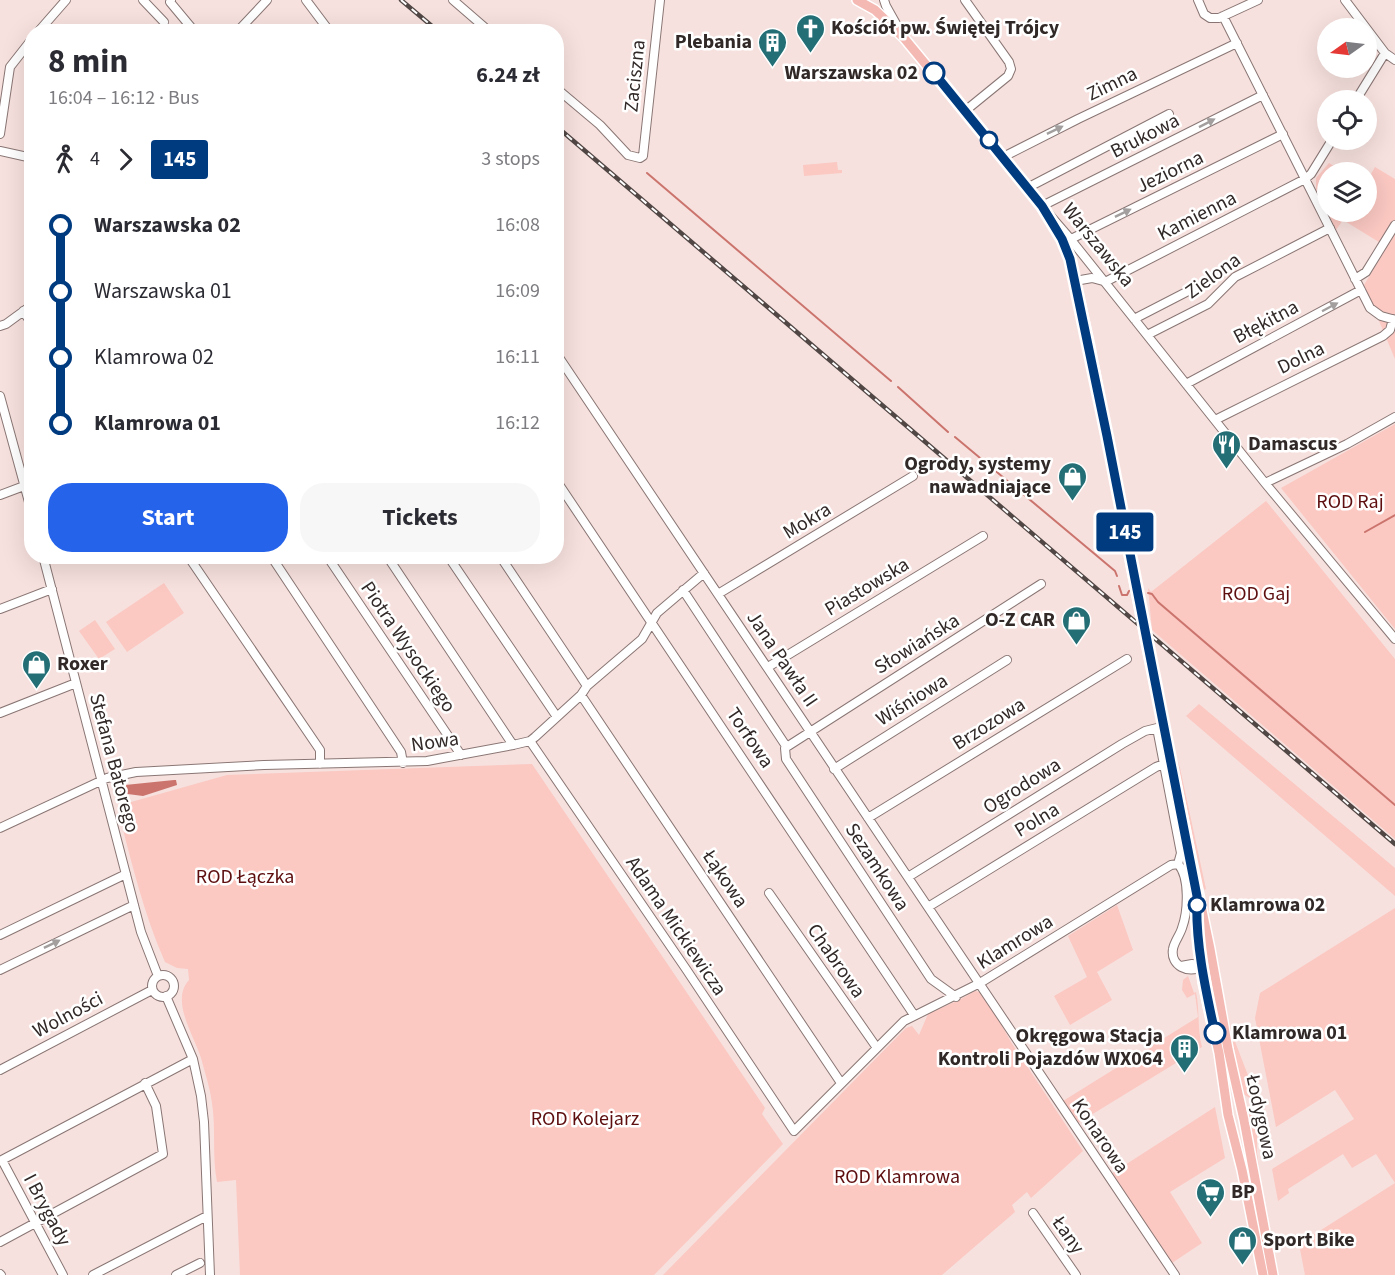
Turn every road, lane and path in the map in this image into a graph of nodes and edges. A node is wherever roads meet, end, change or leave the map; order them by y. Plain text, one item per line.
1 (66, 0) edge
2 (143, 0) edge
3 (267, 0) edge
4 (306, 0) edge
5 (453, 0) edge
6 (660, 0) edge
7 (884, 0) edge
8 (965, 0) edge
9 (1258, 0) edge
10 (1345, 0) edge
11 (171, 1) edge
12 (864, 1) edge
13 (1199, 4) edge
14 (1224, 16) junction
15 (164, 22) dead end
16 (45, 24) edge
17 (189, 24) edge
18 (244, 24) edge
19 (324, 24) edge
20 (481, 24) edge
21 (904, 38) junction
22 (1237, 44) junction
23 (24, 49) edge
24 (1385, 53) junction
25 (1395, 60) edge
26 (4, 81) edge
27 (1362, 90) edge
28 (564, 95) edge
29 (1263, 95) junction
30 (965, 111) junction
31 (1169, 114) dead end
32 (0, 134) edge
33 (1282, 134) junction
34 (1326, 150) edge
35 (0, 151) edge
36 (24, 156) edge
37 (1003, 158) junction
38 (1305, 179) junction
39 (1027, 188) junction
40 (1042, 206) junction
41 (1395, 225) edge
42 (1330, 228) junction
43 (1071, 239) junction
44 (1355, 279) junction
45 (1075, 281) junction
46 (1105, 282) junction
47 (1198, 286) dead end
48 (1361, 290) junction
49 (23, 311) edge
50 (1134, 319) junction
51 (1394, 319) edge
52 (0, 326) edge
53 (1147, 335) junction
54 (564, 365) edge
55 (1186, 384) junction
56 (0, 396) edge
57 (1395, 417) edge
58 (1215, 420) junction
59 (24, 471) edge
60 (913, 476) dead end
61 (24, 486) edge
62 (1268, 486) junction
63 (564, 492) edge
64 (0, 495) edge
65 (983, 536) dead end
66 (45, 564) edge
67 (193, 564) edge
68 (276, 564) edge
69 (332, 564) edge
70 (392, 564) edge
71 (453, 564) edge
72 (505, 564) edge
73 (704, 573) junction
74 (1041, 584) dead end
75 (51, 588) junction
76 (683, 590) junction
77 (718, 594) junction
78 (0, 609) edge
79 (652, 621) junction
80 (1395, 639) edge
81 (1127, 659) dead end
82 (1007, 660) dead end
83 (768, 667) junction
84 (76, 683) junction
85 (587, 686) junction
86 (580, 695) junction
87 (0, 713) edge
88 (556, 717) junction
89 (810, 731) junction
90 (530, 741) junction
91 (513, 745) junction
92 (786, 746) junction
93 (461, 755) junction
94 (403, 762) junction
95 (320, 764) junction
96 (1164, 764) junction
97 (834, 769) junction
98 (101, 781) junction
99 (868, 818) junction
100 (0, 828) edge
101 (1178, 864) junction
102 (126, 874) junction
103 (908, 877) junction
104 (769, 893) dead end
105 (1197, 896) junction
106 (134, 905) junction
107 (928, 907) junction
108 (0, 935) edge
109 (1201, 966) junction
110 (1212, 967) junction
111 (0, 970) edge
112 (158, 976) junction
113 (980, 983) junction
114 (152, 990) junction
115 (166, 996) junction
116 (956, 997) junction
117 (914, 1015) junction
118 (877, 1048) junction
119 (193, 1059) junction
120 (0, 1070) edge
121 (145, 1083) junction
122 (841, 1083) junction
123 (794, 1131) joint
124 (1, 1161) edge
125 (1033, 1213) dead end
126 (207, 1216) junction
127 (35, 1224) junction
128 (0, 1242) edge
129 (200, 1263) dead end
130 (63, 1275) edge
131 (93, 1275) edge
132 (176, 1275) edge
133 (210, 1275) edge
134 (1076, 1275) edge
135 (1175, 1275) edge
136 (1263, 1275) edge
137 (1273, 1275) edge

1 - 16 street
2 - 15 street
3 - 18 street
4 - 19 street
5 - 20 street
6 - 28 street, Zaciszna
7 - 21 street
8 - 30 street
9 - 14 street
10 - 24 street
11 - 17 street
12 - 21 main road, Warszawska
13 - 14 street
14 - 22 street
21 - 30 main road, Warszawska
22 - 29 street
37 -> 22 street, Zimna
23 - 26 street
24 - 25 street
24 - 27 street
26 - 32 street
29 - 33 street
40 -> 29 street, Brukowa
30 - 37 main road, Warszawska
31 - 39 street
33 - 38 street
43 -> 33 street, Jeziorna
34 - 38 street
35 - 36 street
37 - 39 main road, Warszawska
38 - 42 street
38 - 46 street, Kamienna
39 - 40 main road, Warszawska
40 - 43 street, Warszawska
40 - 45 main road, Łodygowa
41 - 44 street
42 - 44 street
42 - 53 street, Zielona
43 - 46 street, Warszawska
44 - 48 street
45 - 46 street
45 - 105 main road, Łodygowa
46 - 50 street, Warszawska
47 - 50 street
48 - 51 street
55 -> 48 street, Błękitna
49 - 52 street
50 - 53 street, Warszawska
51 - 58 street, Dolna
53 - 55 street, Warszawska
54 - 73 street, Jana Pawła II
55 - 58 street, Warszawska
56 - 59 street
57 - 62 street
58 - 62 street, Warszawska
60 - 77 street, Mokra
61 - 64 street
62 - 80 street, Warszawska
63 - 79 street, Torfowa
65 - 83 street, Piastowska
66 - 75 street, Stefana Batorego
67 - 95 street
68 - 94 street
69 - 93 street, Piotra Wysockiego
70 - 91 street
71 - 88 street
72 - 85 street
73 - 76 street, Nowa
73 - 77 street, Jana Pawła II
74 - 89 street, Słowiańska
75 - 78 street
75 - 84 street, Stefana Batorego
76 - 79 street, Nowa
76 - 92 street, Sezamkowa
77 - 83 street, Jana Pawła II
79 - 85 street, Nowa
79 - 117 street, Torfowa
81 - 99 street, Brzozowa
82 - 97 street, Wiśniowa
83 - 89 street, Jana Pawła II
84 - 87 street
84 - 98 street, Stefana Batorego
85 - 86 street, Nowa
86 - 88 street, Nowa
86 - 122 street, Łąkowa
88 - 90 street, Nowa
89 - 92 street
89 - 97 street, Jana Pawła II
90 - 91 street, Nowa
90 - 123 street, Adama Mickiewicza
91 - 93 street, Nowa
92 - 116 street, Sezamkowa
93 - 94 street, Nowa
94 - 95 street, Nowa
95 - 98 street, Nowa
96 - 101 street
96 - 103 street, Ogrodowa
96 - 107 street, Polna
97 - 99 street, Jana Pawła II
98 - 100 street, Nowa
98 - 102 street, Stefana Batorego
99 - 103 street, Jana Pawła II
101 - 109 street
101 - 113 street, Klamrowa
102 - 106 street, Stefana Batorego
102 - 108 street
103 - 107 street, Jana Pawła II
104 - 118 street, Chabrowa
105 - 109 main road, Łodygowa
105 - 110 main road, Łodygowa
111 -> 106 street
106 - 112 street, Stefana Batorego
107 - 113 street, Jana Pawła II
109 - 110 street
109 - 136 main road, Łodygowa
110 - 137 main road, Łodygowa
112 - 114 street
112 - 115 street
113 - 116 street, Klamrowa
113 - 135 street, Konarowa
114 - 115 street
114 - 120 street, Wolności
115 - 119 street
116 - 117 street, Klamrowa
117 - 118 street, Klamrowa
118 - 122 street, Klamrowa
119 - 121 street
119 - 126 street
121 - 124 street
121 - 127 street
122 - 123 street, Klamrowa
124 - 127 street, I Brygady
125 - 134 street, Łany
126 - 131 street
126 - 133 street
127 - 128 street
127 - 130 street, I Brygady
129 - 132 street

